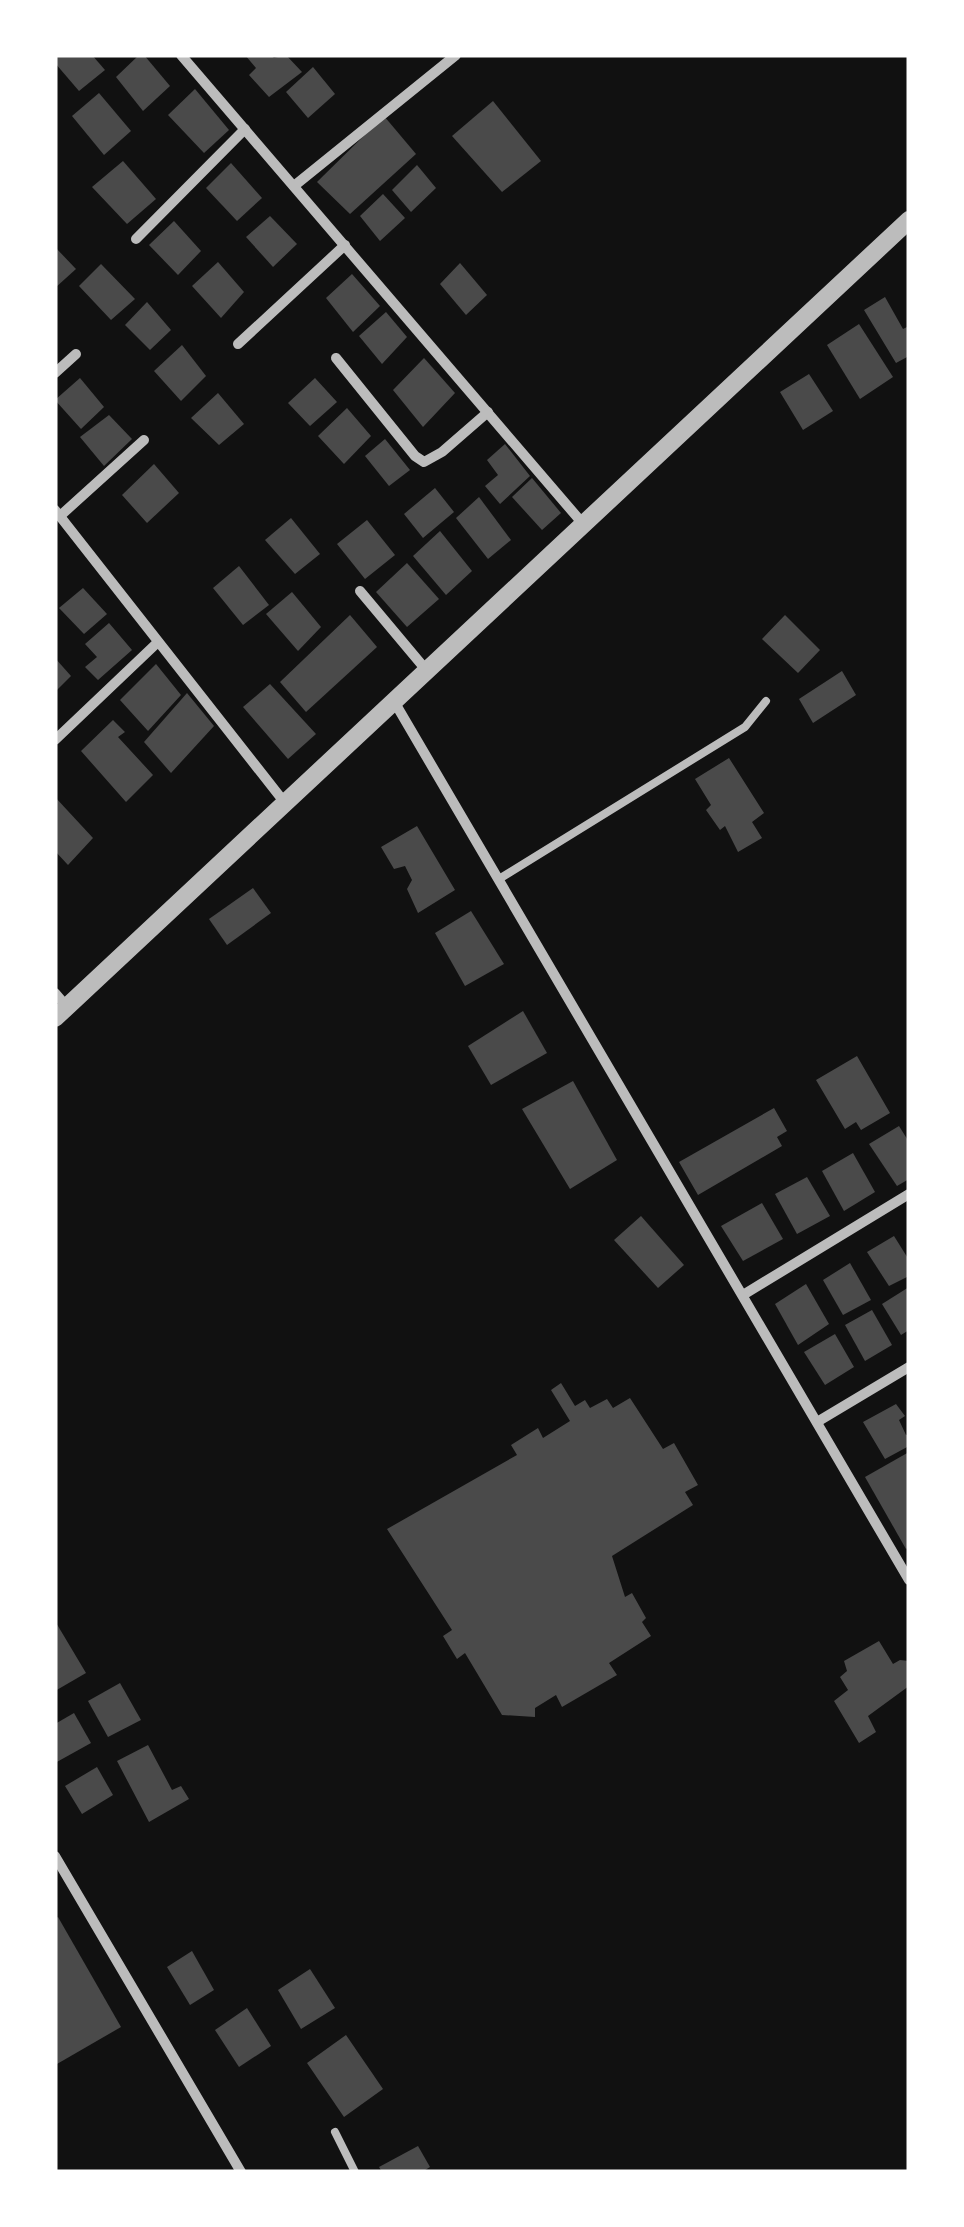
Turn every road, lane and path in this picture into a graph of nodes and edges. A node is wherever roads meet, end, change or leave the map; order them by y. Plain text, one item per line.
1 (182, 55) edge
2 (456, 55) edge
3 (245, 129) junction
4 (294, 186) junction
5 (909, 220) edge
6 (136, 239) dead end
7 (345, 246) junction
8 (238, 344) dead end
9 (76, 354) dead end
10 (336, 358) dead end
11 (55, 373) edge
12 (488, 412) junction
13 (144, 440) dead end
14 (57, 513) edge
15 (585, 526) junction
16 (360, 591) dead end
17 (158, 642) junction
18 (428, 672) junction
19 (766, 701) dead end
20 (395, 703) junction
21 (55, 740) edge
22 (286, 804) junction
23 (499, 879) junction
24 (59, 1006) edge
25 (909, 1194) edge
26 (742, 1295) junction
27 (909, 1368) edge
28 (817, 1422) junction
29 (909, 1580) edge
30 (55, 1856) edge
31 (334, 2132) dead end
32 (240, 2172) edge
33 (355, 2172) edge

1 - 3 street
2 - 4 street
3 - 4 street
3 - 6 street
4 - 7 street
5 - 15 street
7 - 8 street
7 - 12 street
9 - 11 street
10 - 12 street
12 - 15 street
13 - 14 street
14 - 17 street
15 - 18 street
16 - 18 street
17 - 21 street
17 - 22 street
18 - 20 street
19 - 23 lane
20 - 22 street
20 - 23 street
22 - 24 street
23 - 26 street
25 - 26 street
26 - 28 street
27 - 28 street
28 - 29 street
30 - 32 street
31 - 33 lane

